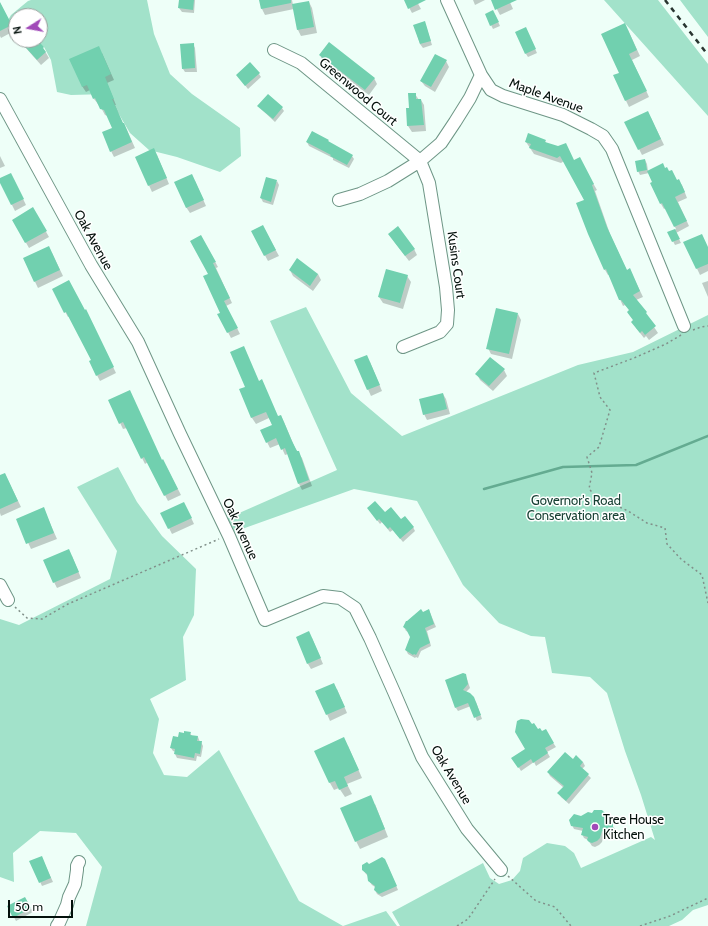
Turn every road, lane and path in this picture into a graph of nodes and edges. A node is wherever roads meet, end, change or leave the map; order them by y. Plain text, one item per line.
1 (447, 0) edge
2 (274, 50) dead end
3 (481, 75) junction
4 (0, 99) edge
5 (420, 161) junction
6 (339, 200) dead end
7 (708, 326) edge
8 (686, 330) junction
9 (403, 347) dead end
10 (222, 538) dead end
11 (0, 585) edge
12 (8, 600) joint
13 (708, 604) edge
14 (78, 862) dead end
15 (501, 870) junction
16 (708, 898) edge
17 (57, 926) edge
18 (457, 926) edge
19 (571, 926) edge
20 (640, 926) edge

1 - 3 street, Maple Avenue
2 - 5 street, Greenwood Court
3 - 5 street
3 - 8 street, Maple Avenue
4 - 15 street, Oak Avenue
5 - 6 street
5 - 9 street, Kusins Court
7 - 8 path
8 - 13 path
10 - 12 path
11 - 12 street
14 - 17 street
15 - 18 path
15 - 19 path
16 - 20 path

